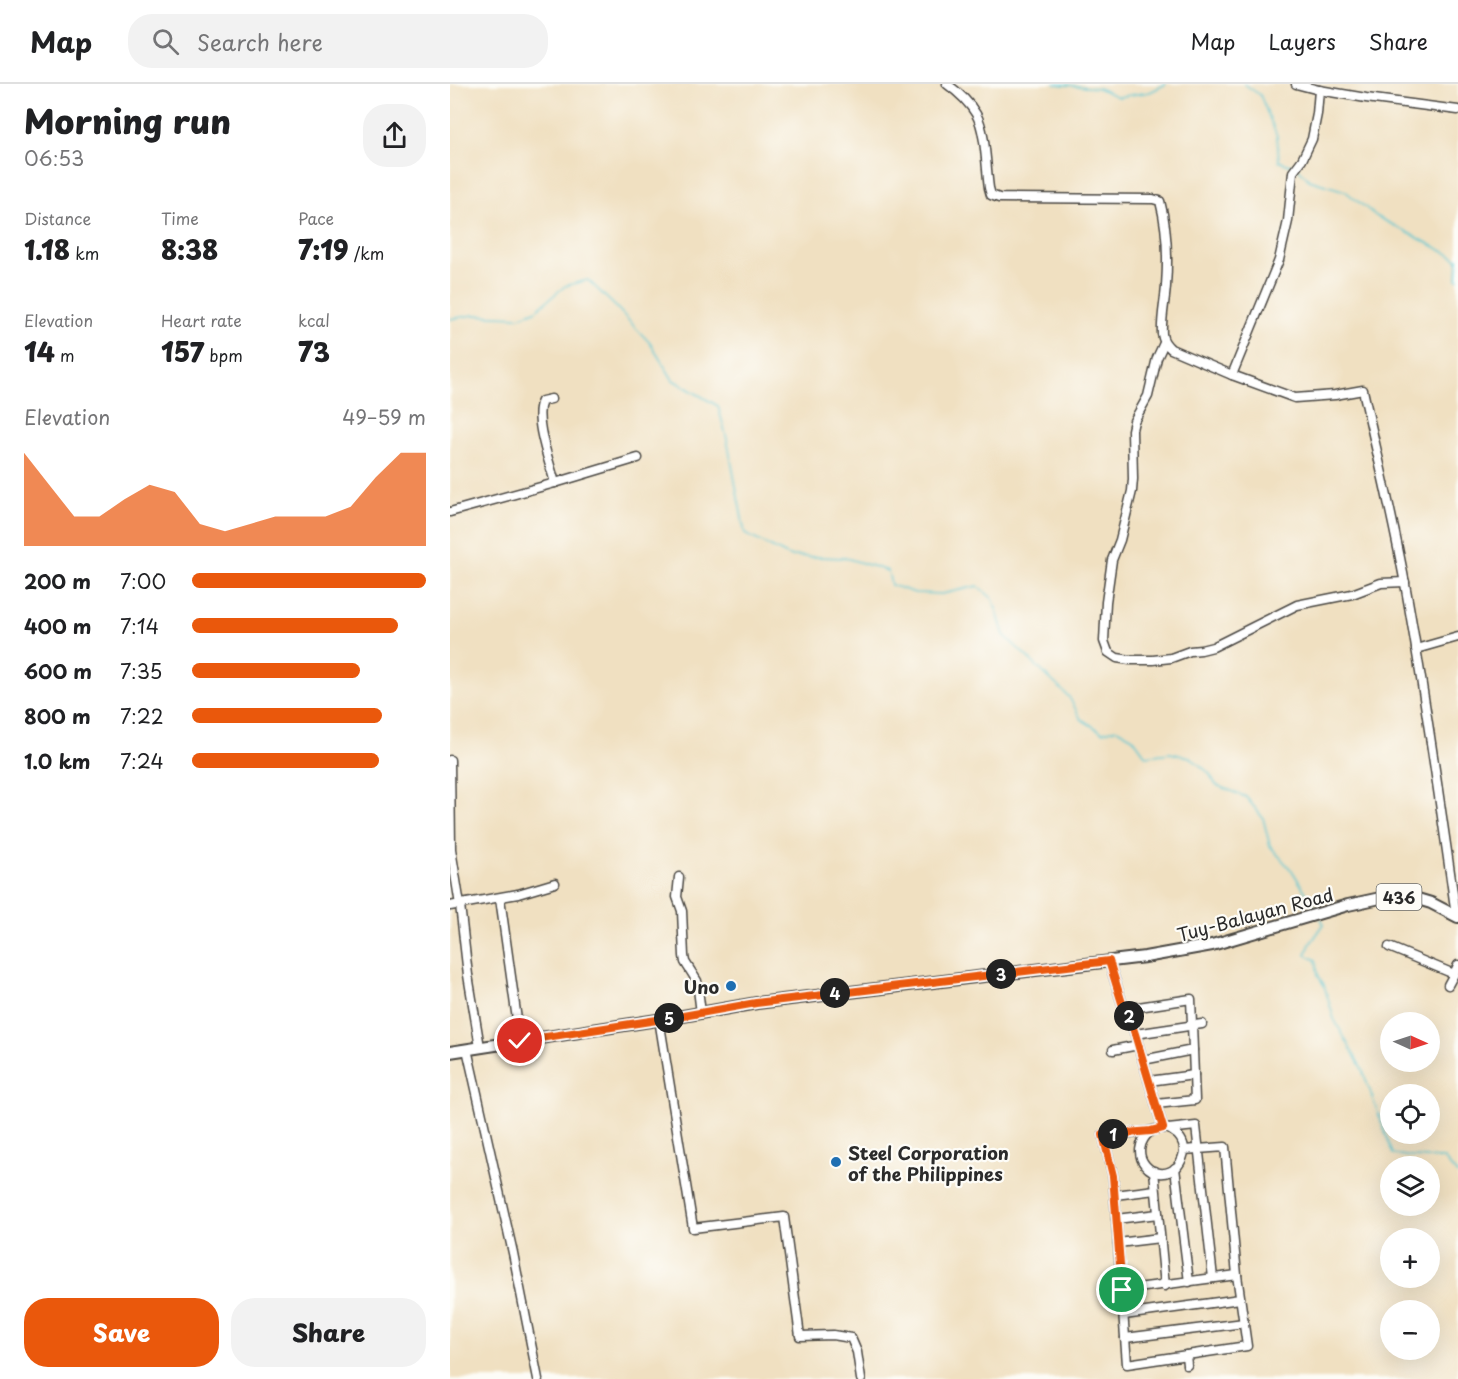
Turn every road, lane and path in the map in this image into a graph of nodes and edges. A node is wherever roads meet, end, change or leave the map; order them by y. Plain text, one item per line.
1 (947, 84) edge
2 (1296, 84) edge
3 (1319, 90) junction
4 (1458, 110) edge
5 (1164, 343) junction
6 (1232, 375) junction
7 (551, 399) dead end
8 (638, 458) dead end
9 (555, 483) junction
10 (450, 512) edge
11 (1405, 582) junction
12 (1458, 637) edge
13 (1416, 649) junction
14 (450, 762) edge
15 (679, 877) dead end
16 (555, 883) dead end
17 (500, 898) junction
18 (460, 905) junction
19 (450, 906) edge
20 (1457, 916) edge
21 (1389, 947) dead end
22 (1111, 961) junction
23 (1458, 965) edge
24 (1454, 974) junction
25 (1448, 985) dead end
26 (1127, 1010) junction
27 (701, 1013) junction
28 (659, 1019) junction
29 (1197, 1024) junction
30 (1135, 1034) junction
31 (520, 1041) junction
32 (1138, 1045) junction
33 (480, 1047) junction
34 (467, 1049) junction
35 (1113, 1050) dead end
36 (1193, 1050) junction
37 (450, 1052) edge
38 (1143, 1060) junction
39 (1194, 1075) junction
40 (1149, 1082) junction
41 (1156, 1104) junction
42 (1165, 1128) junction
43 (1151, 1131) junction
44 (1199, 1149) junction
45 (1184, 1150) junction
46 (1175, 1168) junction
47 (1154, 1171) junction
48 (1155, 1190) junction
49 (1115, 1195) junction
50 (1158, 1214) junction
51 (1116, 1219) junction
52 (1160, 1238) junction
53 (1118, 1243) junction
54 (1237, 1275) junction
55 (1213, 1278) junction
56 (1189, 1282) junction
57 (1165, 1286) junction
58 (1122, 1290) junction
59 (1240, 1299) junction
60 (1124, 1315) junction
61 (1244, 1323) junction
62 (1125, 1338) junction
63 (1186, 1355) junction
64 (1187, 1365) dead end
65 (538, 1379) edge
66 (861, 1379) edge

1 - 5 street
2 - 3 street
3 - 4 street
3 - 6 street
5 - 6 street
5 - 11 street
6 - 11 street
7 - 9 street
8 - 9 street
9 - 10 street
11 - 13 street
12 - 13 street
13 - 20 street
14 - 18 street
15 - 27 street
16 - 17 street
17 - 18 street
17 - 31 street
18 - 19 street
18 - 33 street
20 - 22 main road, Tuy-Balayan Road / 436
21 - 24 street
22 - 26 street
22 - 27 main road, Tuy-Balayan Road / 436
23 - 24 street
24 - 25 street
26 - 29 street
26 - 30 street
27 - 28 main road, Tuy-Balayan Road / 436
28 - 31 main road, Tuy-Balayan Road / 436
28 - 66 street
29 - 30 street
29 - 36 street
30 - 32 street
31 - 33 main road, Tuy-Balayan Road / 436
32 - 35 street
32 - 38 street
33 - 34 main road, Tuy-Balayan Road / 436
34 - 37 main road, Tuy-Balayan Road / 436
34 - 65 street
36 - 38 street
36 - 39 street
38 - 40 street
39 - 40 street
39 - 41 street
40 - 41 street
41 - 42 street
42 - 43 street
42 - 44 street
42 - 45 street
43 - 47 street
43 - 49 street
44 - 45 street
44 - 54 street
44 - 55 street
45 - 46 street
46 - 47 street
46 - 56 street
47 - 48 street
48 - 49 street
48 - 50 street
49 - 51 street
50 - 51 street
50 - 52 street
51 - 53 street
52 - 53 street
52 - 57 street
53 - 58 street
54 - 55 street
54 - 59 street
55 - 56 street
56 - 57 street
57 - 58 street
58 - 60 street
59 - 60 street
59 - 61 street
60 - 62 street
61 - 62 street
61 - 63 street
62 - 63 street
63 - 64 street

